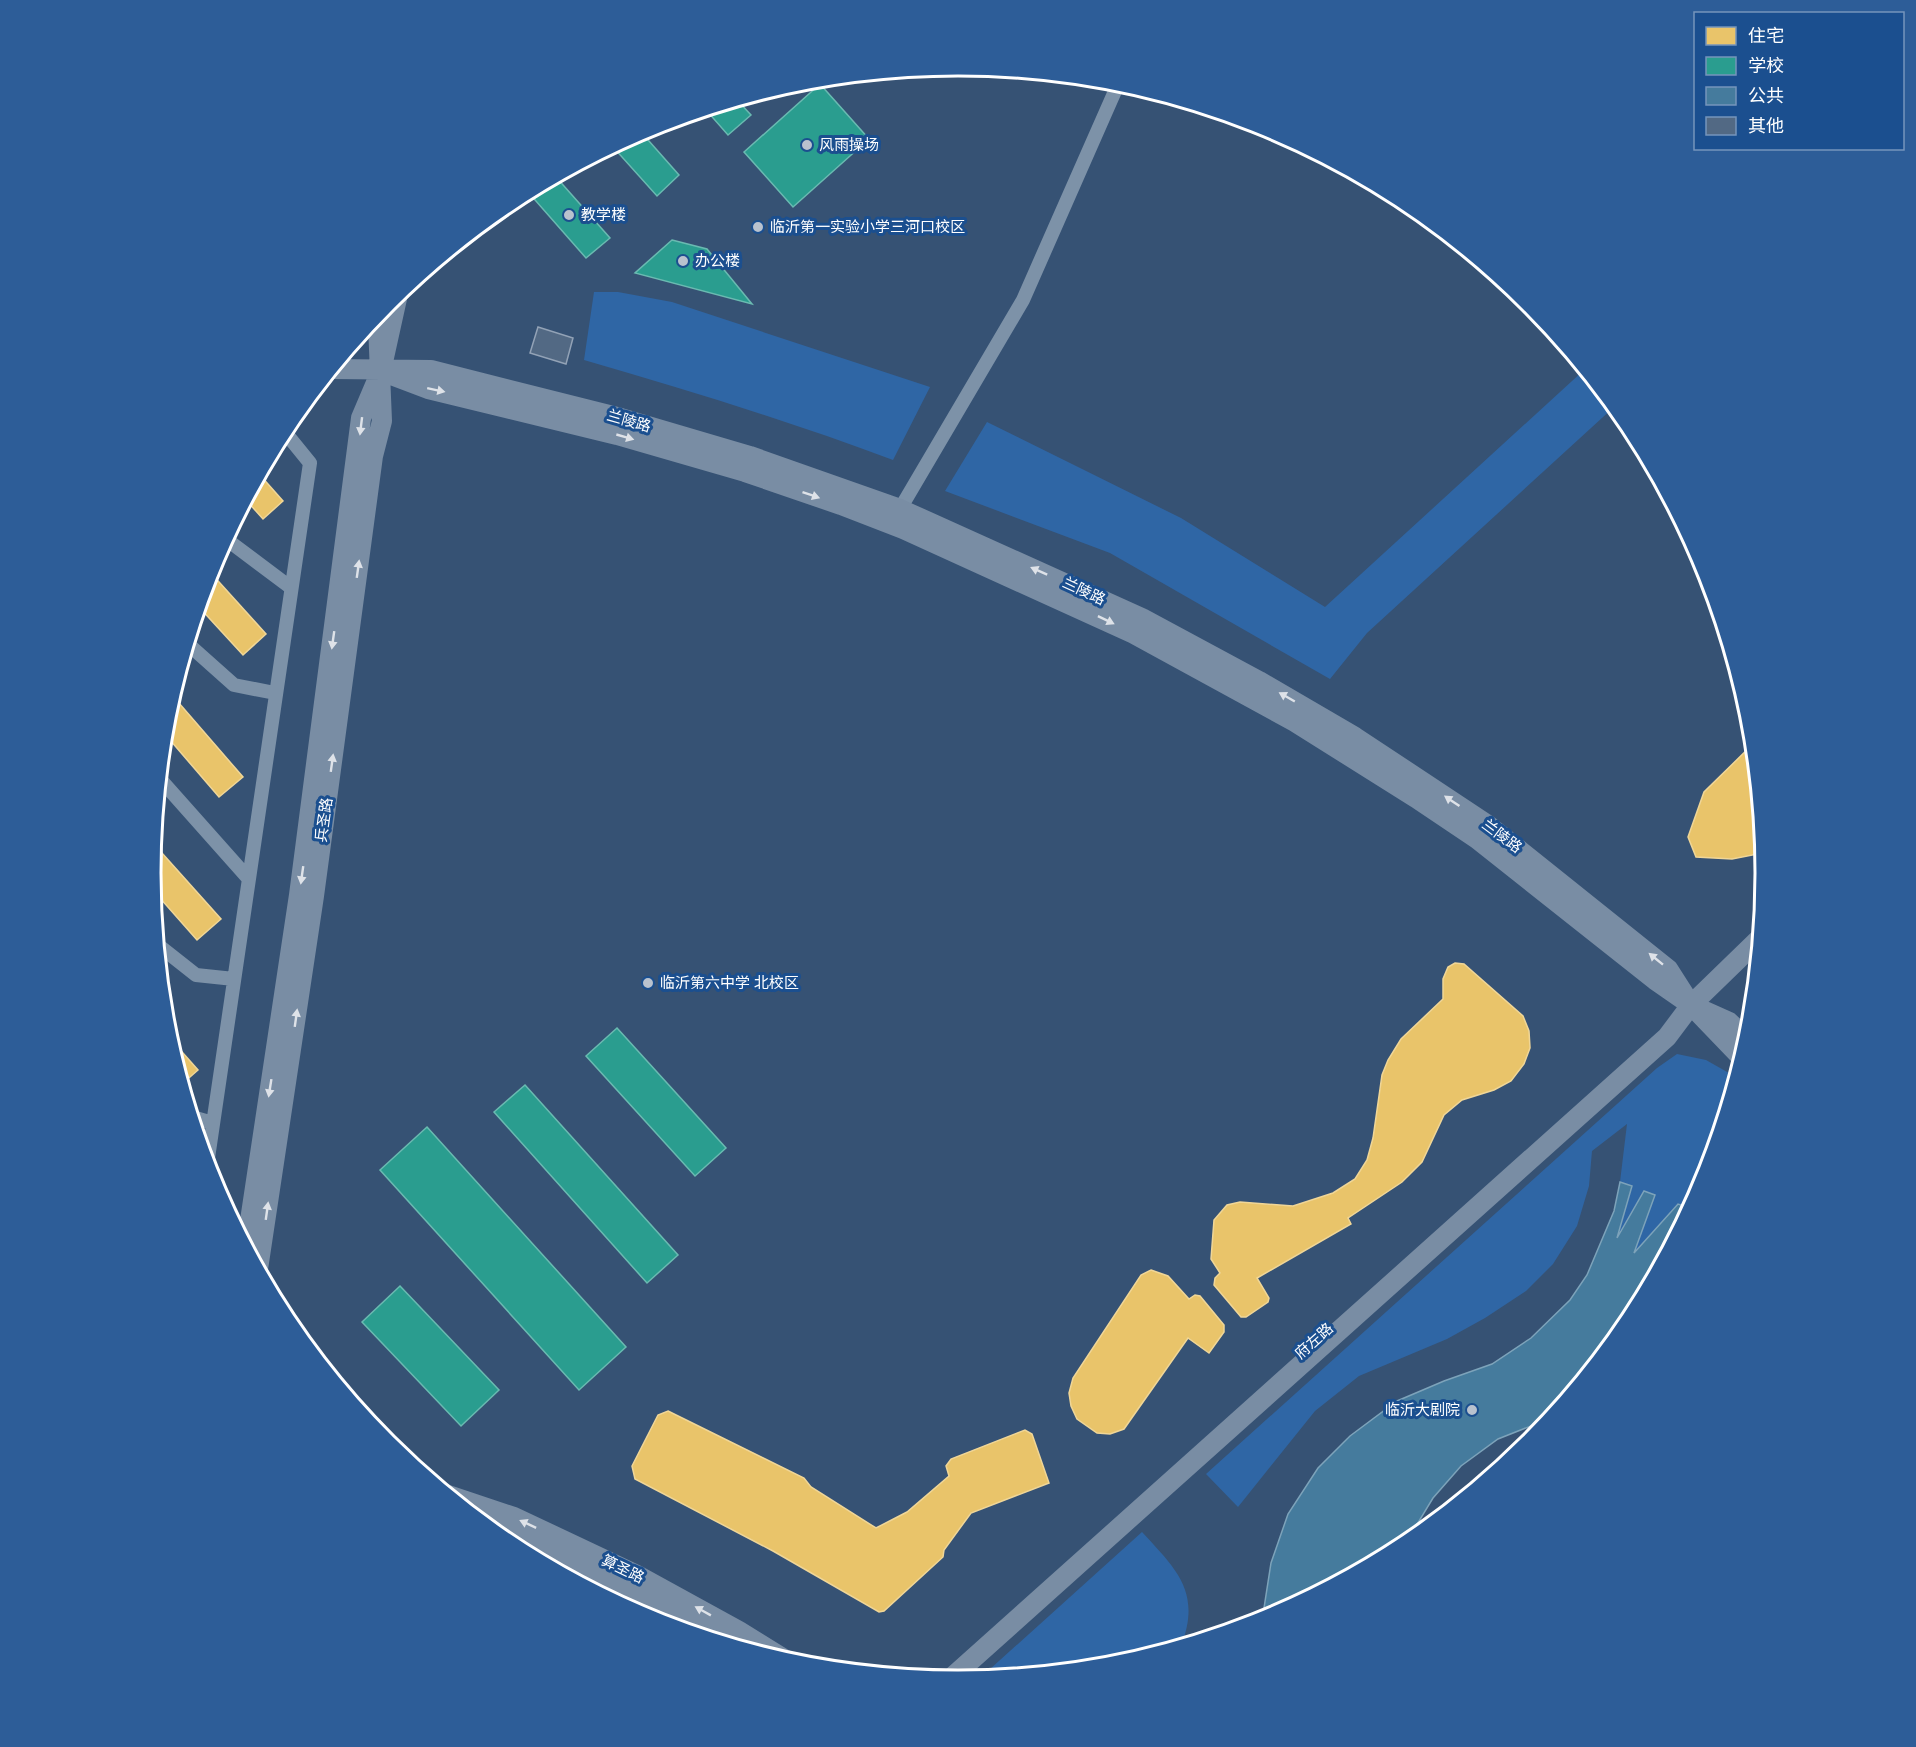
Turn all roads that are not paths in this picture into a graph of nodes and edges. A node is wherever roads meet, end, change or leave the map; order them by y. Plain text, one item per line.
1 (1114, 92) edge
2 (395, 309) edge
3 (378, 327) edge
4 (349, 360) edge
5 (341, 369) edge
6 (381, 371) junction
7 (290, 439) edge
8 (900, 509) junction
9 (233, 544) edge
10 (290, 587) junction
11 (193, 649) edge
12 (275, 693) junction
13 (166, 786) edge
14 (248, 878) junction
15 (1751, 947) edge
16 (165, 951) edge
17 (1750, 960) edge
18 (234, 979) junction
19 (1691, 1005) junction
20 (1739, 1032) edge
21 (1735, 1051) edge
22 (200, 1119) edge
23 (213, 1123) junction
24 (210, 1147) edge
25 (248, 1235) edge
26 (260, 1257) edge
27 (468, 1502) edge
28 (512, 1534) edge
29 (695, 1625) edge
30 (762, 1645) edge
31 (948, 1670) edge
32 (960, 1670) edge

1 - 8 street
2 - 6 main road, 兵圣路
3 - 6 main road, 兵圣路
4 - 6 main road, 兰陵路
5 - 6 main road, 兰陵路
6 - 8 main road, 兰陵路
6 -> 19 main road, 兰陵路
6 -> 25 main road, 兵圣路
26 -> 6 main road, 兵圣路
7 - 10 street
19 -> 8 main road, 兰陵路
9 - 10 street
10 - 12 street
11 - 12 street
12 - 14 street
13 - 14 street
14 - 18 street
15 - 19 main road, 府左路
16 - 18 street
17 - 19 main road, 府左路
18 - 23 street
19 - 20 main road, 兰陵路
19 - 21 main road, 兰陵路
19 - 31 main road, 府左路
19 - 32 main road, 府左路
22 - 23 street
23 - 24 street
30 -> 27 main road, 算圣路
28 - 29 main road, 算圣路

